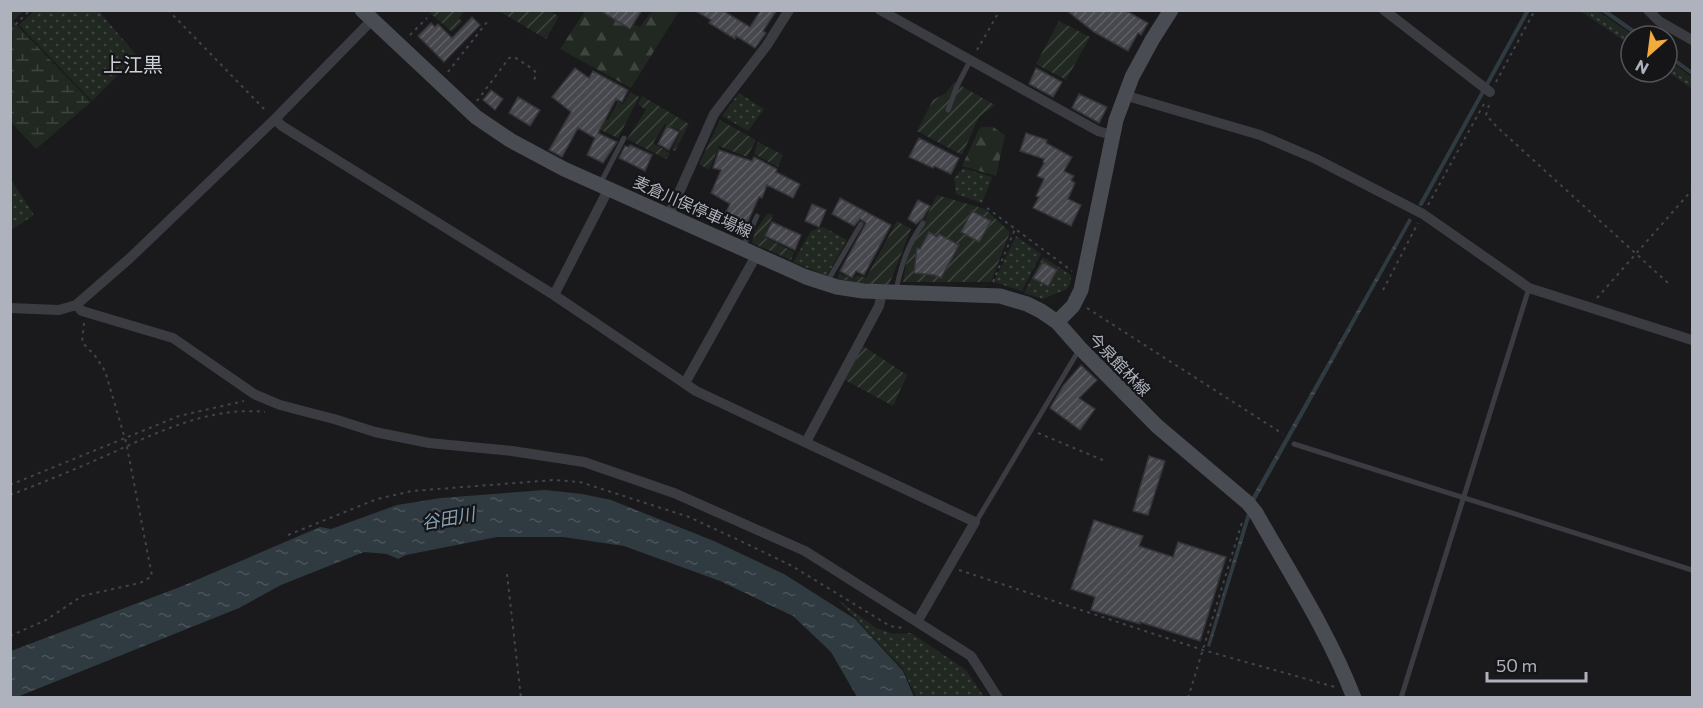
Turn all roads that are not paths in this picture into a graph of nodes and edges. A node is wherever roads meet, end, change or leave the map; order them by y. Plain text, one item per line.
1 (789, 10) edge
2 (880, 10) edge
3 (1171, 10) edge
4 (1384, 10) edge
5 (1648, 10) edge
6 (367, 15) edge
7 (1692, 40) edge
8 (970, 61) junction
9 (1490, 92) road end
10 (1124, 95) junction
11 (948, 110) dead end
12 (275, 120) junction
13 (1112, 135) junction
14 (624, 138) dead end
15 (604, 186) junction
16 (669, 214) junction
17 (758, 216) dead end
18 (923, 223) dead end
19 (861, 224) dead end
20 (742, 248) junction
21 (757, 254) junction
22 (826, 284) junction
23 (1529, 288) junction
24 (889, 292) junction
25 (554, 295) junction
26 (76, 305) junction
27 (10, 308) edge
28 (1057, 322) junction
29 (1692, 340) edge
30 (1080, 348) junction
31 (685, 383) junction
32 (806, 442) junction
33 (1294, 444) dead end
34 (1464, 499) junction
35 (975, 522) junction
36 (1692, 570) edge
37 (917, 622) junction
38 (1353, 695) edge
39 (998, 698) edge
40 (1401, 698) edge

1 - 16 street
2 - 8 street
3 - 10 main road
4 - 9 street
5 - 7 street
6 - 12 street
6 - 15 main road, 麦倉川俣停車場線
8 - 11 lane
8 - 13 street
10 - 13 main road
10 - 23 street
12 - 25 street
12 - 26 street
13 - 28 main road
14 - 15 lane
15 - 16 main road, 麦倉川俣停車場線
15 - 25 street
16 - 20 main road, 麦倉川俣停車場線
17 - 20 lane
18 - 24 lane
19 - 22 lane
20 - 21 main road, 麦倉川俣停車場線
21 - 22 main road, 麦倉川俣停車場線
21 - 31 street
22 - 24 main road, 麦倉川俣停車場線
23 - 29 street
23 - 34 lane
24 - 28 main road, 麦倉川俣停車場線
24 - 32 street
25 - 31 street
26 - 27 street
26 - 37 street
28 - 30 main road, 今泉館林線
30 - 35 lane
30 - 38 main road, 今泉館林線
31 - 32 street
32 - 35 street
33 - 34 lane
34 - 36 lane
34 - 40 lane
35 - 37 street
37 - 39 street

